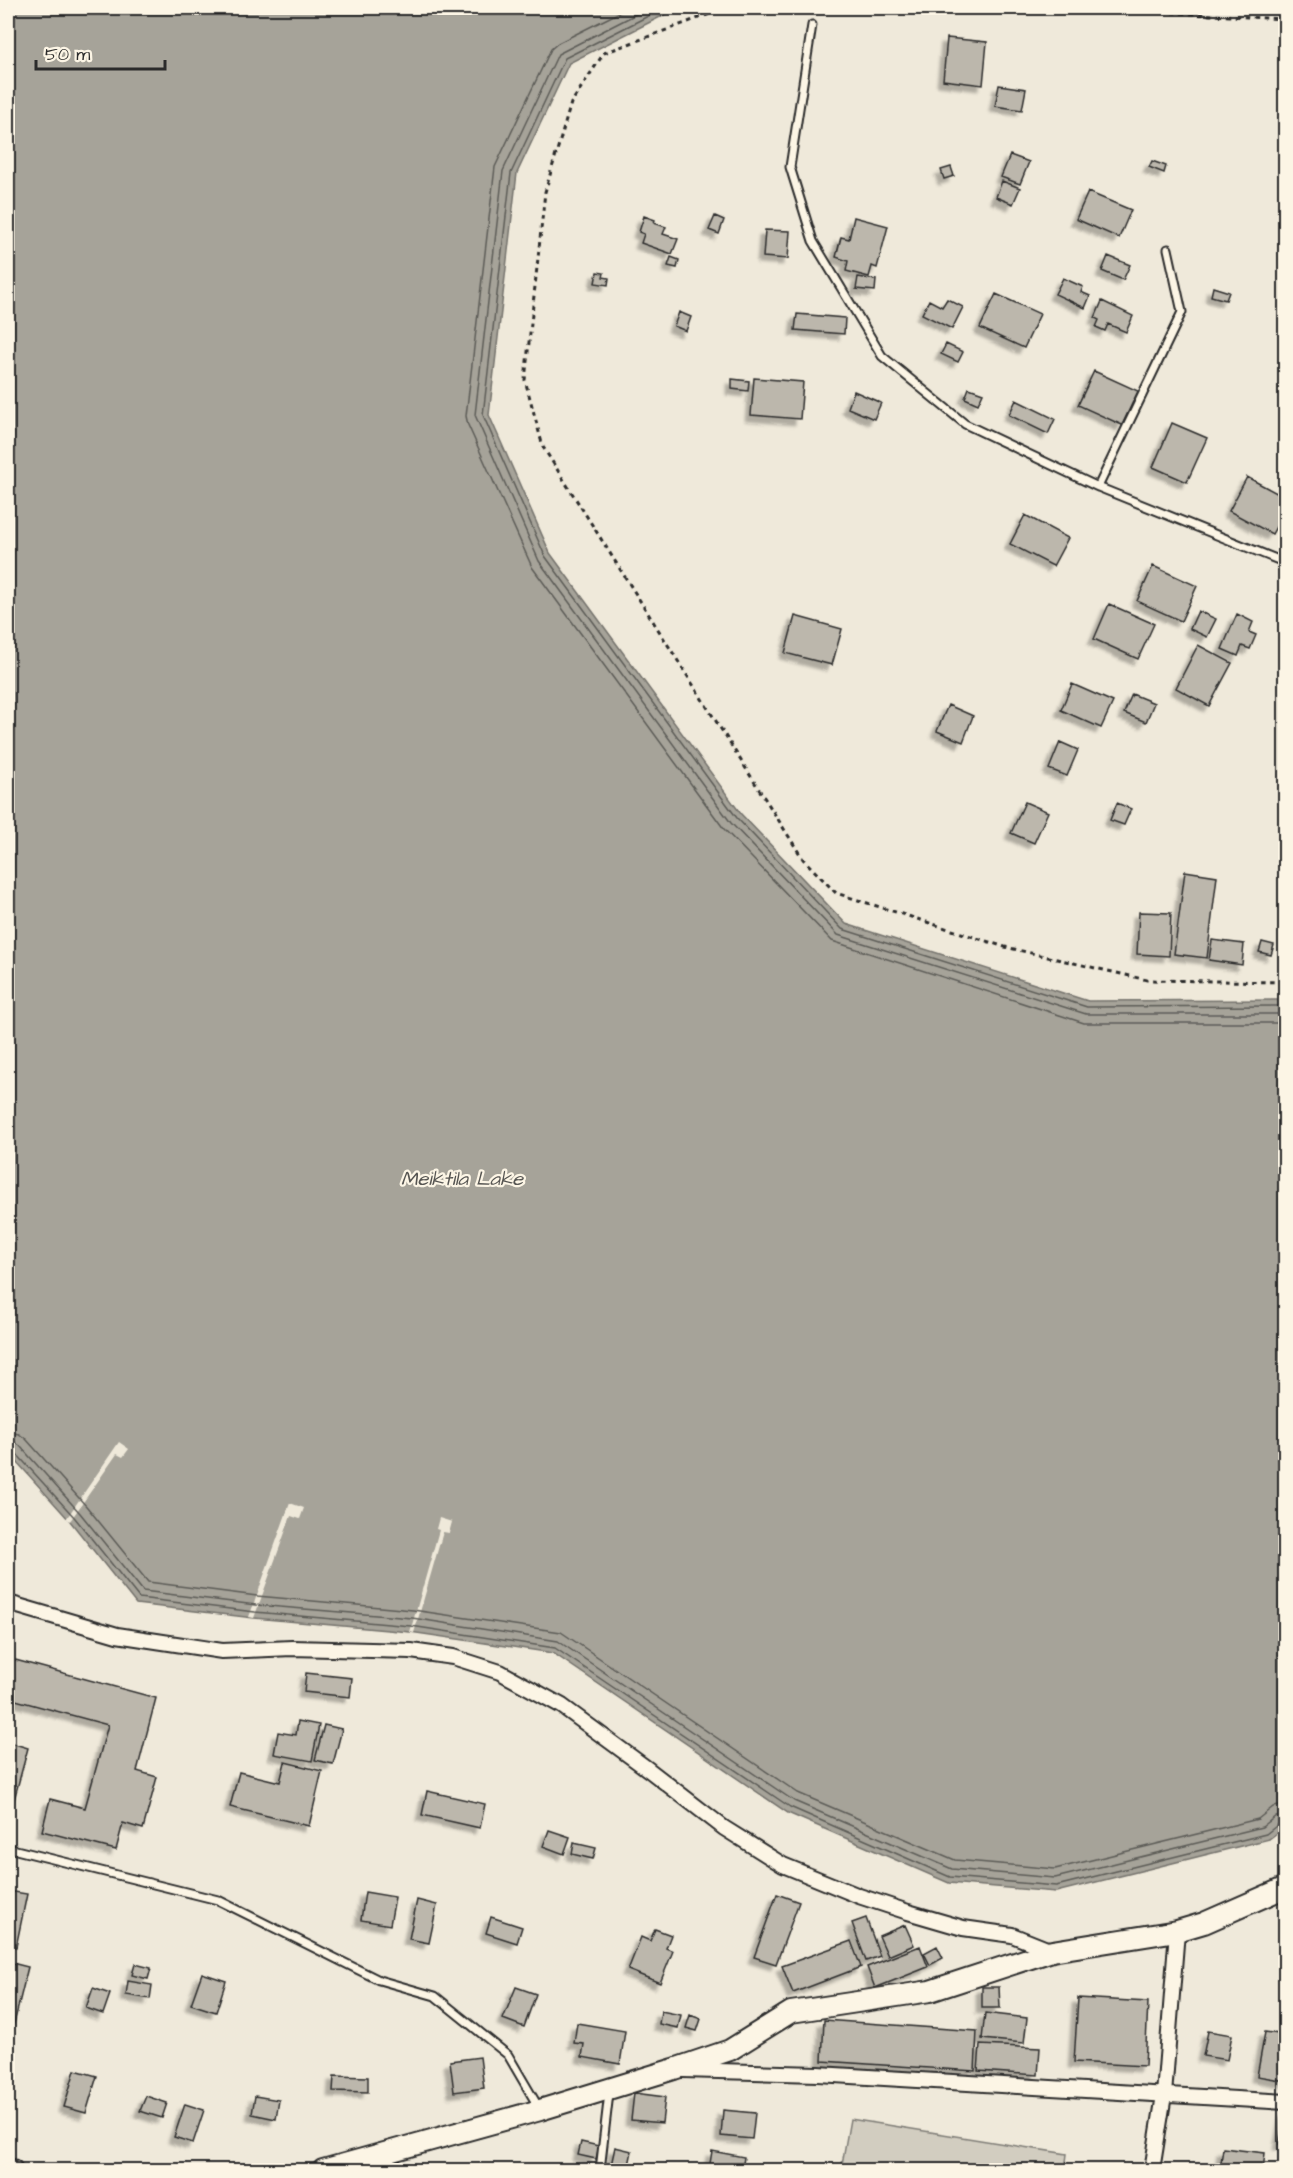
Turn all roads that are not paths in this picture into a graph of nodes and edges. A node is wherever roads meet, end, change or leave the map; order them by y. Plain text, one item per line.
1 (812, 25) dead end
2 (1168, 249) dead end
3 (1098, 487) junction
4 (1286, 563) edge
5 (8, 1603) edge
6 (8, 1848) edge
7 (1286, 1887) edge
8 (1177, 1931) junction
9 (1052, 1952) junction
10 (674, 2069) junction
11 (609, 2088) junction
12 (1164, 2095) junction
13 (1286, 2102) edge
14 (540, 2110) junction
15 (8, 2169) edge
16 (12, 2170) edge
17 (323, 2170) edge
18 (600, 2170) edge
19 (1152, 2170) edge

1 - 3 lane
2 - 3 lane
3 - 4 lane
5 - 9 street
6 - 14 lane
7 - 8 street
8 - 9 street
8 - 12 street
9 - 10 street
10 - 11 street
10 - 12 street
11 - 14 street
11 - 18 lane
12 - 13 street
12 - 19 street
14 - 17 street
15 - 16 street

